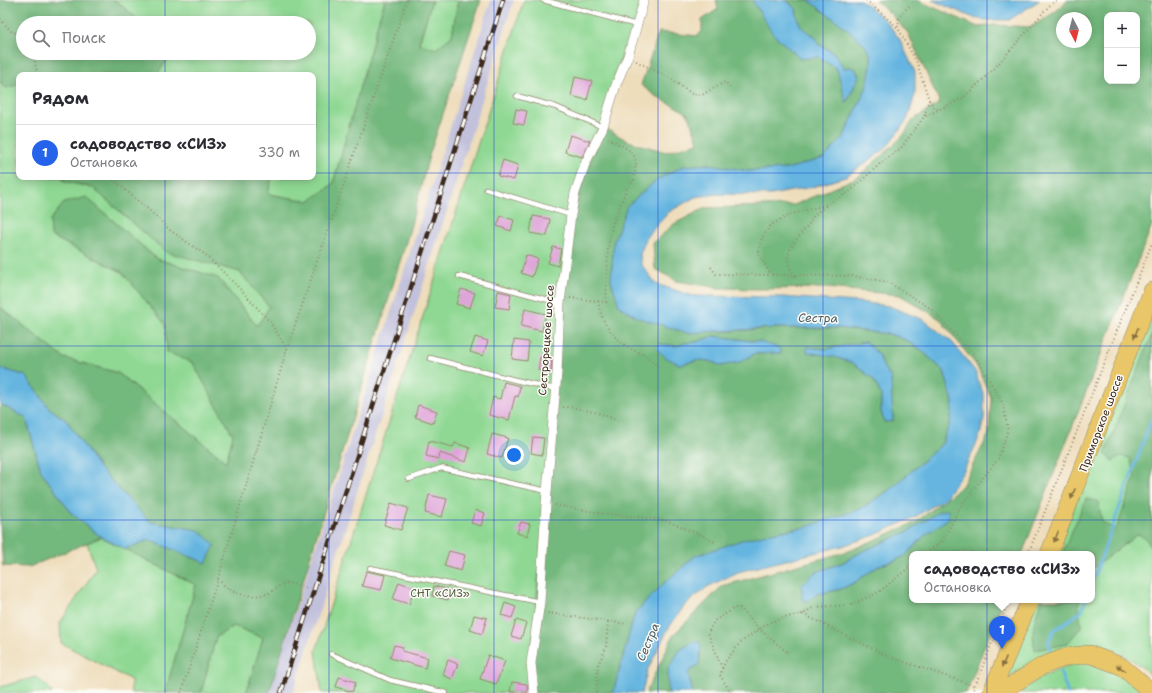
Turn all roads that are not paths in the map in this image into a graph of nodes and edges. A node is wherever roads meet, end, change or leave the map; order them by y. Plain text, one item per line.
1 (543, 0) edge
2 (644, 0) edge
3 (637, 25) junction
4 (517, 96) dead end
5 (601, 130) junction
6 (486, 189) dead end
7 (571, 215) junction
8 (459, 276) dead end
9 (1152, 291) edge
10 (560, 300) junction
11 (430, 358) dead end
12 (555, 389) junction
13 (409, 479) dead end
14 (547, 491) junction
15 (1050, 551) edge
16 (370, 568) dead end
17 (1029, 603) edge
18 (539, 607) junction
19 (331, 654) dead end
20 (446, 693) edge
21 (534, 693) edge
22 (991, 693) edge
23 (999, 693) edge
24 (1151, 693) edge

1 - 3 lane
2 - 3 street, Сестрорецкое шоссе
3 - 5 street, Сестрорецкое шоссе
4 - 5 lane
5 - 7 street, Сестрорецкое шоссе
6 - 7 lane
7 - 10 street, Сестрорецкое шоссе
8 - 10 lane
9 -> 15 highway, Приморское шоссе
10 - 12 street, Сестрорецкое шоссе
11 - 12 lane
12 - 14 street, Сестрорецкое шоссе
13 - 14 lane
14 - 18 street, Сестрорецкое шоссе
16 - 18 lane
17 -> 22 highway
18 - 21 street, Сестрорецкое шоссе
19 - 20 lane
24 -> 23 highway

